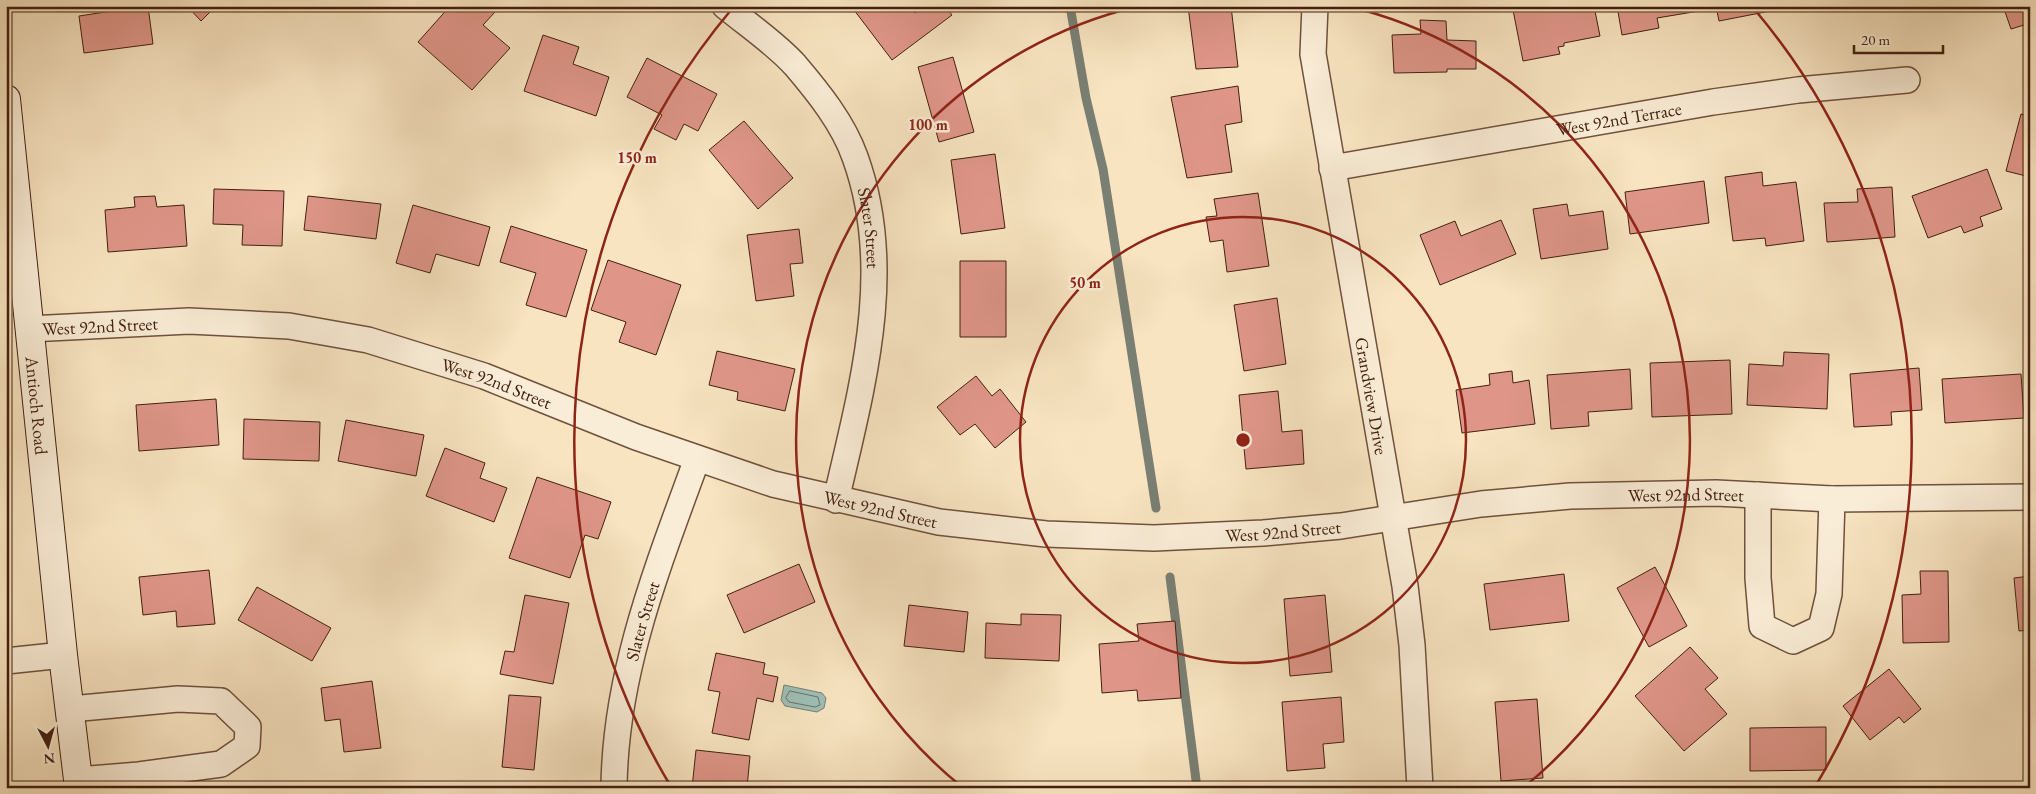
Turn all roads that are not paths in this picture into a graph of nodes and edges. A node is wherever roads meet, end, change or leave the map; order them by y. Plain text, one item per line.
1 (725, 6) edge
2 (1315, 6) edge
3 (1907, 80) dead end
4 (6, 99) edge
5 (1332, 168) junction
6 (29, 330) junction
7 (697, 459) junction
8 (1758, 495) junction
9 (2030, 496) edge
10 (1832, 499) junction
11 (836, 500) junction
12 (1394, 518) junction
13 (63, 655) junction
14 (6, 661) edge
15 (71, 709) junction
16 (78, 784) edge
17 (614, 788) edge
18 (1420, 788) edge

1 - 11 street, Slater Street
2 - 5 street, Grandview Drive
3 - 5 street, West 92nd Terrace
4 - 6 main road, Antioch Road
5 - 12 street, Grandview Drive
6 - 7 street, West 92nd Street
6 - 13 main road, Antioch Road
7 - 11 street, West 92nd Street
7 - 17 street, Slater Street
8 - 10 street, West 92nd Street
8 - 10 street, West 92nd Street
8 - 12 street, West 92nd Street
9 - 10 street, West 92nd Street
11 - 12 street, West 92nd Street
12 - 18 street, Grandview Drive
13 - 14 street
13 - 15 main road, Antioch Road
15 - 16 main road, Antioch Road
15 - 16 street

